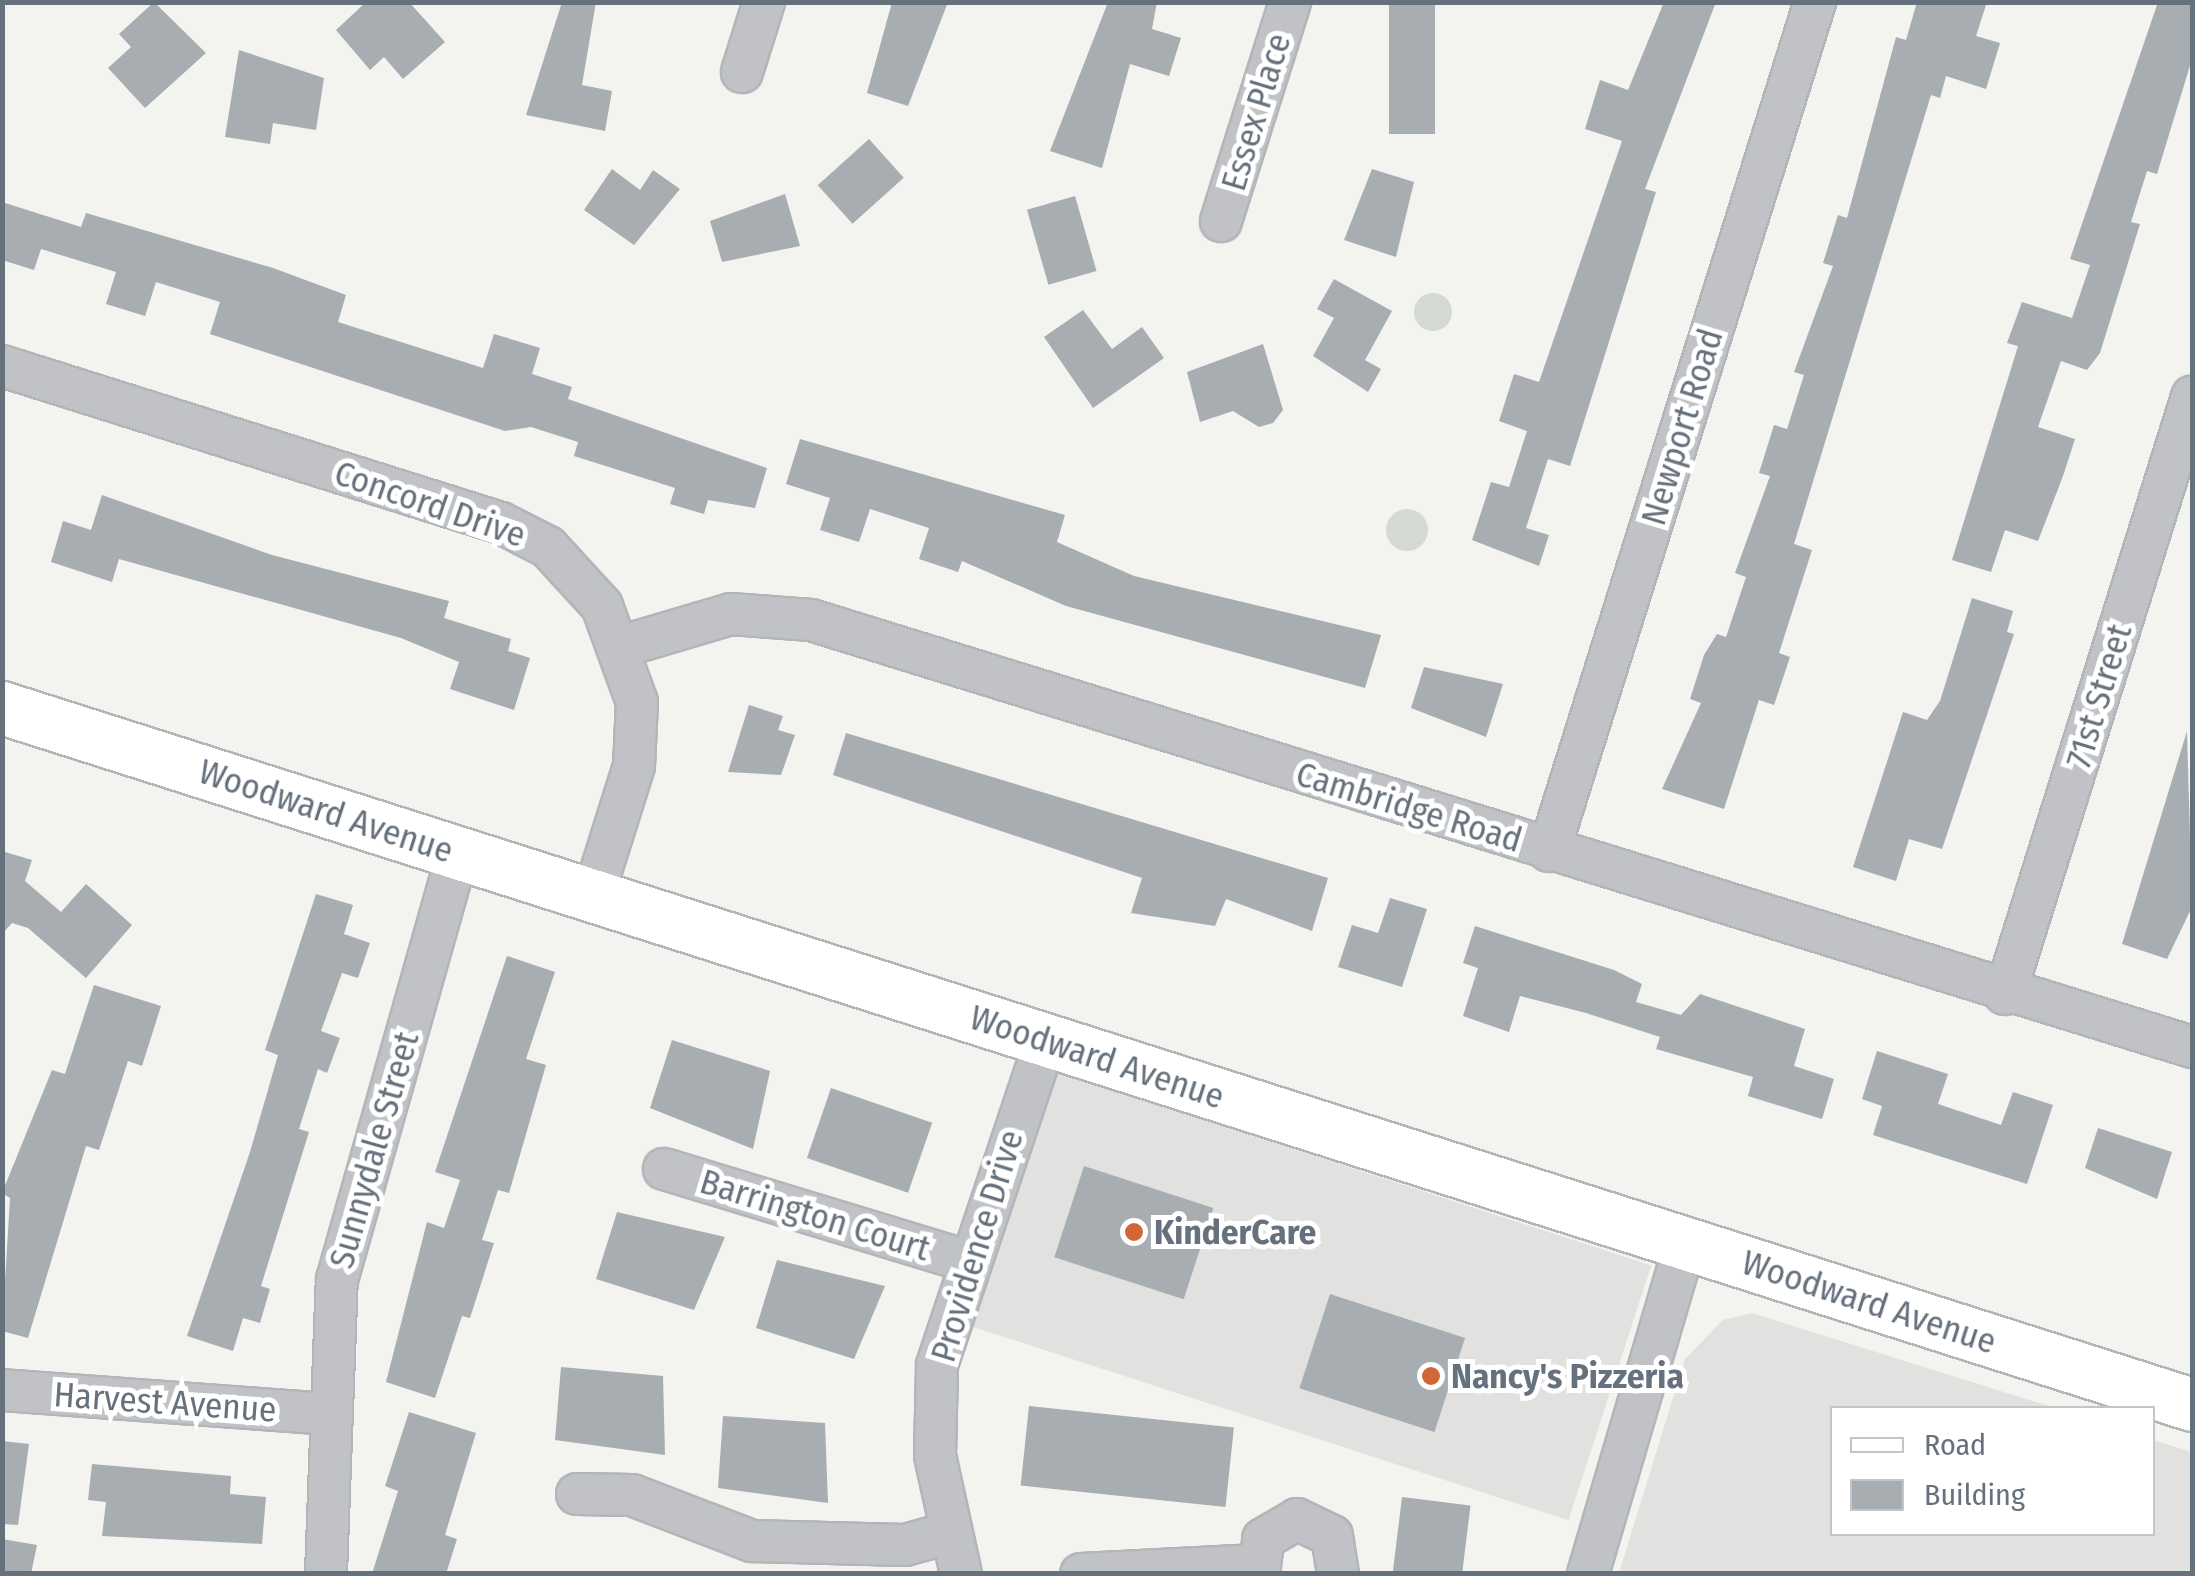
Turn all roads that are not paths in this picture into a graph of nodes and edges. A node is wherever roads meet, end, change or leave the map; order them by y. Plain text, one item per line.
1 (764, 2) edge
2 (1290, 2) edge
3 (1815, 2) edge
4 (742, 72) dead end
5 (1221, 221) dead end
6 (2, 366) edge
7 (2192, 397) edge
8 (624, 646) junction
9 (2, 708) edge
10 (1548, 851) junction
11 (458, 853) junction
12 (593, 896) junction
13 (2005, 994) junction
14 (1046, 1040) junction
15 (2192, 1047) edge
16 (664, 1169) dead end
17 (1685, 1244) junction
18 (966, 1261) junction
19 (2, 1390) edge
20 (2192, 1405) edge
21 (328, 1414) junction
22 (577, 1494) dead end
23 (948, 1534) junction
24 (1258, 1569) edge
25 (326, 1574) edge
26 (961, 1574) edge
27 (1082, 1574) edge
28 (1338, 1574) edge
29 (1588, 1574) edge

1 - 4 street
2 - 5 street, Essex Place
3 - 10 street, Newport Road
6 - 8 street, Concord Drive
7 - 13 street, 71st Street
8 - 10 street, Cambridge Road
8 - 12 street, Concord Drive
9 - 11 main road, Woodward Avenue
10 - 13 street, Cambridge Road
11 - 12 main road, Woodward Avenue
11 - 21 street, Sunnydale Street
12 - 14 main road, Woodward Avenue
13 - 15 street, Cambridge Road
14 - 17 main road, Woodward Avenue
14 - 18 street, Providence Drive
16 - 18 street, Barrington Court
17 - 20 main road, Woodward Avenue
17 - 29 street
18 - 23 street, Providence Drive
19 - 21 street, Harvest Avenue
21 - 25 street, Sunnydale Street
22 - 23 street
23 - 26 street, Providence Drive
24 - 27 street
24 - 28 street

